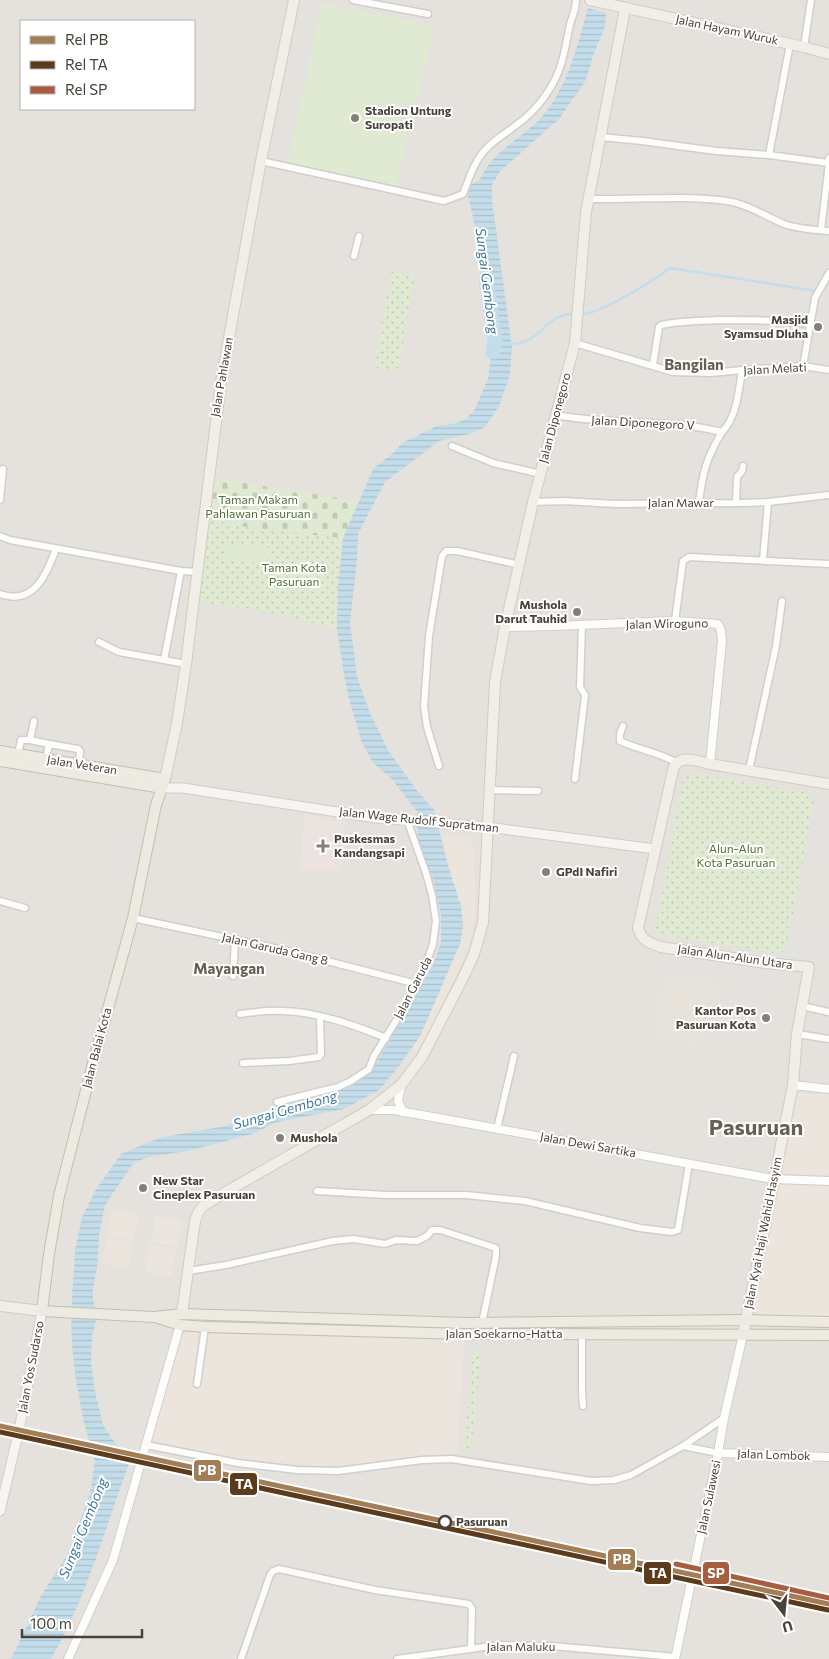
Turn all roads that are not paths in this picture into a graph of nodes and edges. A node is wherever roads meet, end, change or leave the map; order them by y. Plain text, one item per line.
1 (294, 0) edge
2 (353, 0) edge
3 (576, 0) edge
4 (590, 0) edge
5 (811, 0) edge
6 (618, 5) edge
7 (428, 14) dead end
8 (790, 44) junction
9 (804, 47) junction
10 (829, 54) edge
11 (601, 137) junction
12 (769, 155) junction
13 (829, 158) edge
14 (262, 161) junction
15 (829, 163) edge
16 (588, 199) junction
17 (821, 230) junction
18 (829, 231) edge
19 (359, 236) dead end
20 (354, 256) dead end
21 (829, 273) edge
22 (809, 324) junction
23 (575, 343) junction
24 (653, 366) junction
25 (803, 366) junction
26 (742, 370) junction
27 (829, 370) edge
28 (556, 415) junction
29 (721, 434) junction
30 (452, 446) dead end
31 (743, 466) dead end
32 (3, 470) dead end
33 (541, 474) junction
34 (829, 495) edge
35 (0, 500) edge
36 (533, 502) junction
37 (699, 502) junction
38 (768, 502) junction
39 (736, 503) junction
40 (0, 536) edge
41 (56, 549) junction
42 (762, 560) junction
43 (829, 564) edge
44 (520, 565) junction
45 (181, 571) junction
46 (197, 572) junction
47 (0, 594) edge
48 (782, 601) dead end
49 (675, 621) junction
50 (582, 625) junction
51 (505, 627) junction
52 (99, 642) dead end
53 (164, 660) junction
54 (186, 664) junction
55 (34, 721) dead end
56 (623, 726) dead end
57 (30, 740) junction
58 (49, 744) junction
59 (0, 751) edge
60 (18, 754) junction
61 (46, 759) junction
62 (0, 761) edge
63 (677, 763) junction
64 (710, 764) junction
65 (439, 766) dead end
66 (78, 769) junction
67 (748, 770) junction
68 (575, 779) dead end
69 (163, 783) junction
70 (829, 784) edge
71 (489, 790) junction
72 (538, 791) dead end
73 (410, 820) junction
74 (487, 827) junction
75 (655, 849) junction
76 (0, 901) edge
77 (25, 908) dead end
78 (133, 918) junction
79 (235, 939) junction
80 (809, 967) joint
81 (233, 976) dead end
82 (417, 984) junction
83 (802, 1006) junction
84 (829, 1012) edge
85 (240, 1014) dead end
86 (320, 1017) junction
87 (798, 1034) junction
88 (386, 1038) junction
89 (829, 1039) edge
90 (514, 1056) dead end
91 (243, 1063) dead end
92 (401, 1085) junction
93 (793, 1085) junction
94 (829, 1089) edge
95 (277, 1102) dead end
96 (369, 1110) junction
97 (403, 1112) junction
98 (497, 1129) junction
99 (689, 1164) junction
100 (773, 1179) junction
101 (829, 1181) edge
102 (317, 1191) dead end
103 (188, 1271) junction
104 (0, 1306) edge
105 (42, 1310) junction
106 (182, 1314) junction
107 (154, 1317) junction
108 (746, 1320) junction
109 (829, 1322) edge
110 (482, 1323) junction
111 (180, 1325) junction
112 (205, 1327) junction
113 (582, 1334) junction
114 (743, 1335) junction
115 (829, 1335) edge
116 (197, 1384) dead end
117 (583, 1406) dead end
118 (724, 1418) junction
119 (146, 1445) junction
120 (683, 1446) junction
121 (718, 1453) junction
122 (829, 1457) edge
123 (0, 1511) edge
124 (471, 1648) junction
125 (414, 1658) edge
126 (676, 1658) edge
127 (68, 1659) edge
128 (240, 1659) edge
129 (397, 1659) edge

1 - 14 main road, Jalan Pahlawan
2 - 7 street
3 - 14 street
4 - 6 main road, Jalan Hayam Wuruk
5 - 9 street
6 - 8 main road, Jalan Hayam Wuruk
6 - 11 main road, Jalan Diponegoro
8 - 9 main road, Jalan Hayam Wuruk
8 - 12 street
9 - 10 main road, Jalan Hayam Wuruk
11 - 12 street
11 - 16 main road, Jalan Diponegoro
12 - 15 street
13 - 15 street
14 - 46 main road, Jalan Pahlawan
15 - 17 street
16 - 17 street
16 - 23 main road, Jalan Diponegoro
17 - 18 street
19 - 20 street
21 - 22 street
22 - 24 street
22 - 25 street
23 - 24 street, Jalan Melati
23 - 28 main road, Jalan Diponegoro
24 - 26 street, Jalan Melati
25 - 26 street, Jalan Melati
25 - 27 street, Jalan Melati
26 - 29 street
28 - 29 street, Jalan Diponegoro V
28 - 33 main road, Jalan Diponegoro
29 - 37 street
30 - 33 street
31 - 39 street
32 - 35 street
33 - 36 main road, Jalan Diponegoro
34 - 38 street, Jalan Mawar
36 - 37 street, Jalan Mawar
36 - 44 main road, Jalan Diponegoro
37 - 39 street, Jalan Mawar
38 - 39 street, Jalan Mawar
38 - 42 street
40 - 41 street
41 - 45 street
41 - 47 street
42 - 43 street
42 - 49 street
44 - 51 main road, Jalan Diponegoro
44 - 65 street
45 - 46 street
45 - 53 street
46 - 54 main road, Jalan Pahlawan
48 - 67 street
49 - 50 street, Jalan Wiroguno
49 - 64 street, Jalan Wiroguno
50 - 51 street, Jalan Wiroguno
50 - 68 street
51 - 71 main road, Jalan Diponegoro
52 - 53 street
53 - 54 street
54 - 69 main road, Jalan Pahlawan
55 - 57 street
56 - 63 street
57 - 58 street
57 - 60 street
58 - 61 street
58 - 66 street
59 - 60 highway, Jalan Veteran
60 - 61 highway, Jalan Veteran
61 - 66 highway, Jalan Veteran
62 - 66 highway, Jalan Veteran
63 - 64 main road
63 - 75 main road
64 - 67 main road
66 - 69 highway, Jalan Veteran
67 - 70 main road
69 - 73 main road, Jalan Wage Rudolf Supratman
69 - 78 highway, Jalan Balai Kota
71 - 72 street
71 - 74 main road, Jalan Diponegoro
73 - 74 main road, Jalan Wage Rudolf Supratman
73 - 82 street, Jalan Garuda
74 - 75 main road, Jalan Wage Rudolf Supratman
74 - 92 main road, Jalan Diponegoro
75 - 80 main road, Jalan Alun-Alun Utara
76 - 77 street
78 - 79 street, Jalan Garuda Gang 8
78 - 105 highway, Jalan Balai Kota
79 - 81 street
79 - 82 street, Jalan Garuda Gang 8
80 - 83 main road, Jalan Kyai Haji Wahid Hasyim
82 - 88 street, Jalan Garuda
83 - 84 street
83 - 87 main road, Jalan Kyai Haji Wahid Hasyim
85 - 86 street
86 - 88 street
86 - 91 street
87 - 89 street
87 - 93 main road, Jalan Kyai Haji Wahid Hasyim
88 - 95 street, Jalan Garuda
90 - 98 street
92 - 96 main road, Jalan Diponegoro
92 - 97 street
93 - 94 street
93 - 100 main road, Jalan Kyai Haji Wahid Hasyim
96 - 97 street, Jalan Dewi Sartika
96 - 103 main road, Jalan Diponegoro
97 - 98 street, Jalan Dewi Sartika
98 - 99 street, Jalan Dewi Sartika
99 - 100 street, Jalan Dewi Sartika
99 - 102 street
100 - 101 street, Jalan Dewi Sartika
100 - 108 main road, Jalan Kyai Haji Wahid Hasyim
103 - 106 main road, Jalan Diponegoro
103 - 110 street
104 - 105 main road
105 - 107 highway
105 - 123 main road, Jalan Yos Sudarso
106 - 107 highway, Jalan Soekarno-Hatta
106 - 110 highway, Jalan Soekarno-Hatta
106 - 111 main road
107 - 111 highway, Jalan Soekarno-Hatta
108 - 109 highway, Jalan Soekarno-Hatta
108 - 110 highway, Jalan Soekarno-Hatta
108 - 114 main road, Jalan Kyai Haji Wahid Hasyim
111 - 112 highway, Jalan Soekarno-Hatta
111 - 119 street
112 - 113 highway, Jalan Soekarno-Hatta
112 - 116 street
113 - 114 highway, Jalan Soekarno-Hatta
113 - 117 street
114 - 115 highway, Jalan Soekarno-Hatta
114 - 118 street, Jalan Sulawesi
118 - 120 street
118 - 121 street, Jalan Sulawesi
119 - 120 street
119 - 127 street
120 - 121 street
121 - 122 street, Jalan Lombok
121 - 126 street, Jalan Sulawesi
124 - 125 street, Jalan Maluku
124 - 126 street, Jalan Maluku
124 - 128 street
125 - 129 street, Jalan Maluku

